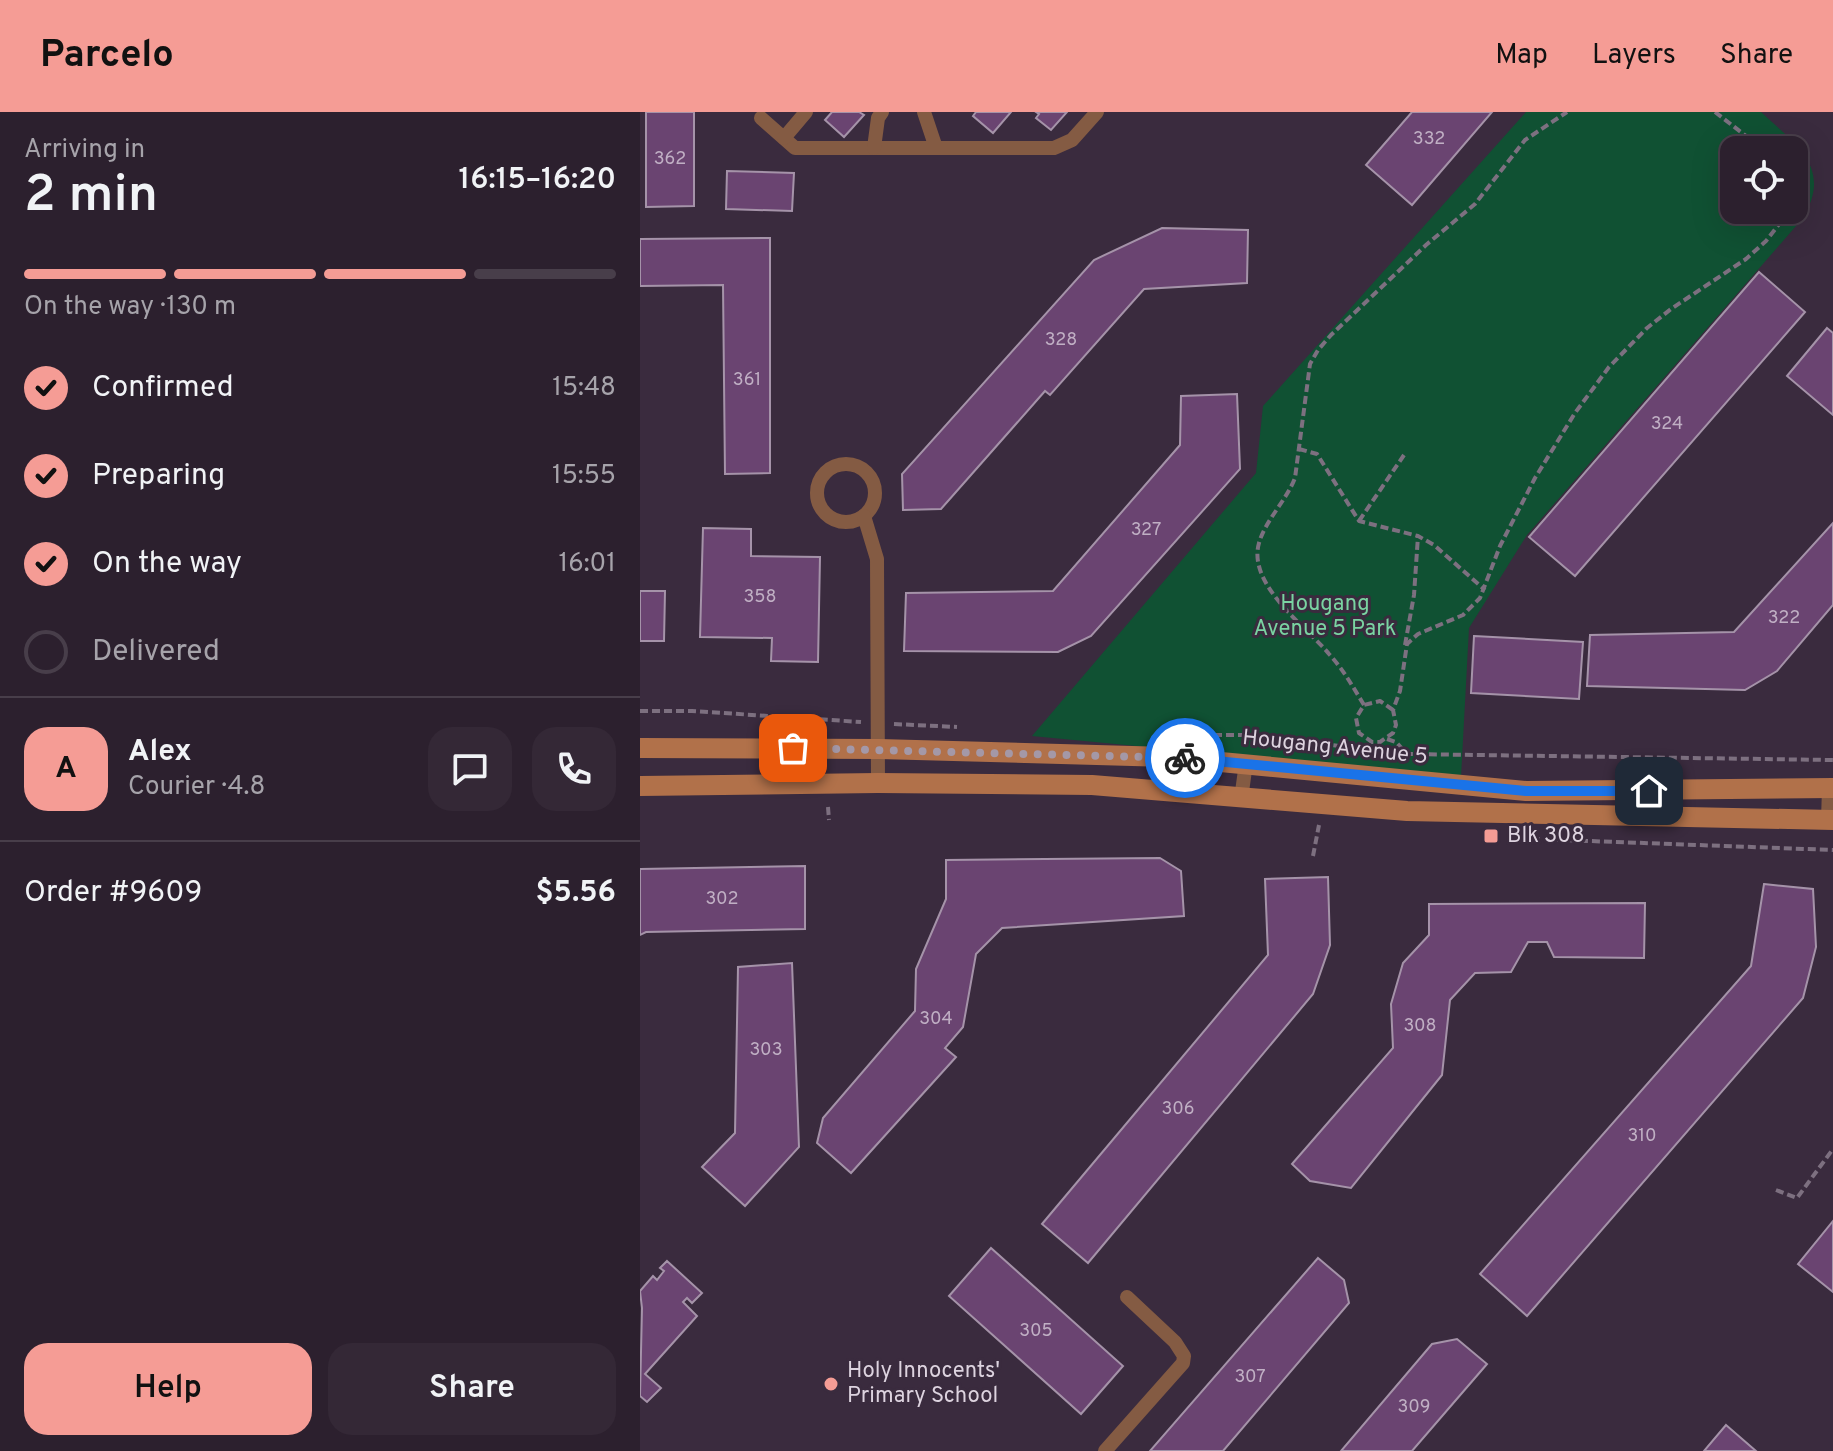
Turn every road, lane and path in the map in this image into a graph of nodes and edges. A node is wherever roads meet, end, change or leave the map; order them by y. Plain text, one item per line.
1 (806, 112) edge
2 (882, 112) edge
3 (924, 112) edge
4 (1097, 112) edge
5 (1567, 112) edge
6 (1715, 112) edge
7 (761, 118) dead end
8 (1746, 136) edge
9 (784, 138) junction
10 (874, 148) junction
11 (936, 148) junction
12 (1778, 224) edge
13 (1299, 449) junction
14 (1404, 455) dead end
15 (864, 516) junction
16 (1359, 521) junction
17 (1418, 536) junction
18 (1485, 590) junction
19 (1405, 650) junction
20 (1364, 705) junction
21 (1393, 710) junction
22 (640, 748) edge
23 (879, 749) junction
24 (1407, 754) dead end
25 (1833, 760) edge
26 (1246, 763) junction
27 (878, 783) junction
28 (640, 786) edge
29 (1831, 788) edge
30 (1241, 799) junction
31 (828, 807) dead end
32 (829, 820) dead end
33 (1831, 820) edge
34 (1320, 822) dead end
35 (1503, 838) dead end
36 (1833, 850) edge
37 (1313, 856) dead end
38 (1833, 1149) edge
39 (1776, 1190) dead end
40 (1127, 1297) dead end
41 (1105, 1451) edge

1 - 9 lane
2 - 10 lane
3 - 11 lane
4 - 11 lane
5 - 13 path
6 - 8 path
7 - 9 lane
9 - 10 lane
10 - 11 lane
12 - 18 path
13 - 16 path
13 - 20 path
14 - 16 path
15 - 15 lane
15 - 23 lane
16 - 17 path
17 - 18 path
17 - 19 path
18 - 19 path
19 - 21 path
20 - 21 path
20 - 21 path
22 - 23 street, Hougang Avenue 5
23 - 26 street, Hougang Avenue 5
23 - 27 lane
24 - 25 path
26 - 29 street, Hougang Avenue 5
26 - 30 lane
27 - 28 street
27 - 30 street
29 - 33 lane
30 - 33 street
31 - 32 path
34 - 37 path
35 - 36 path
38 - 39 path
40 - 41 lane

